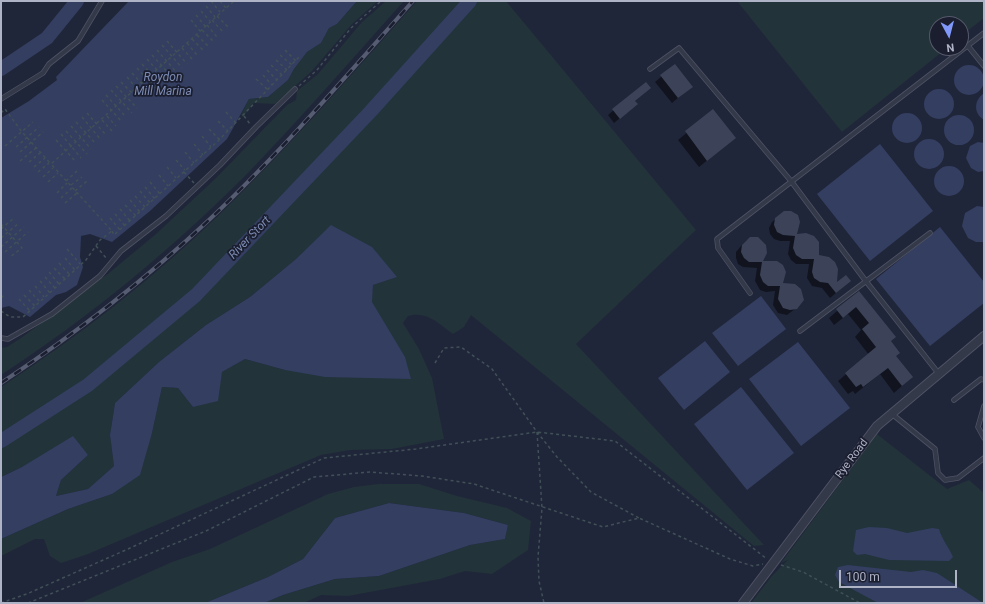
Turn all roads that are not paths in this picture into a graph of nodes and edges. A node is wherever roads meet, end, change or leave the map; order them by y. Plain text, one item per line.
1 (102, 1) edge
2 (984, 33) edge
3 (969, 45) edge
4 (969, 47) edge
5 (955, 56) edge
6 (984, 66) edge
7 (650, 69) dead end
8 (295, 90) road end
9 (1, 99) edge
10 (791, 180) junction
11 (930, 233) dead end
12 (865, 280) junction
13 (750, 293) dead end
14 (800, 331) dead end
15 (984, 336) edge
16 (1, 338) edge
17 (939, 374) junction
18 (984, 380) edge
19 (954, 400) dead end
20 (984, 406) edge
21 (892, 413) junction
22 (984, 438) edge
23 (984, 458) edge
24 (743, 603) edge

1 - 9 lane
2 - 3 lane
4 - 6 lane
5 - 10 lane
7 - 10 lane
8 - 16 lane
10 - 12 lane
10 - 13 lane
11 - 12 lane
12 - 14 lane
12 - 17 lane
15 - 17 street, Rye Road
17 - 21 street, Rye Road
18 - 19 lane
20 - 22 lane
21 - 23 lane
21 - 24 street, Rye Road

